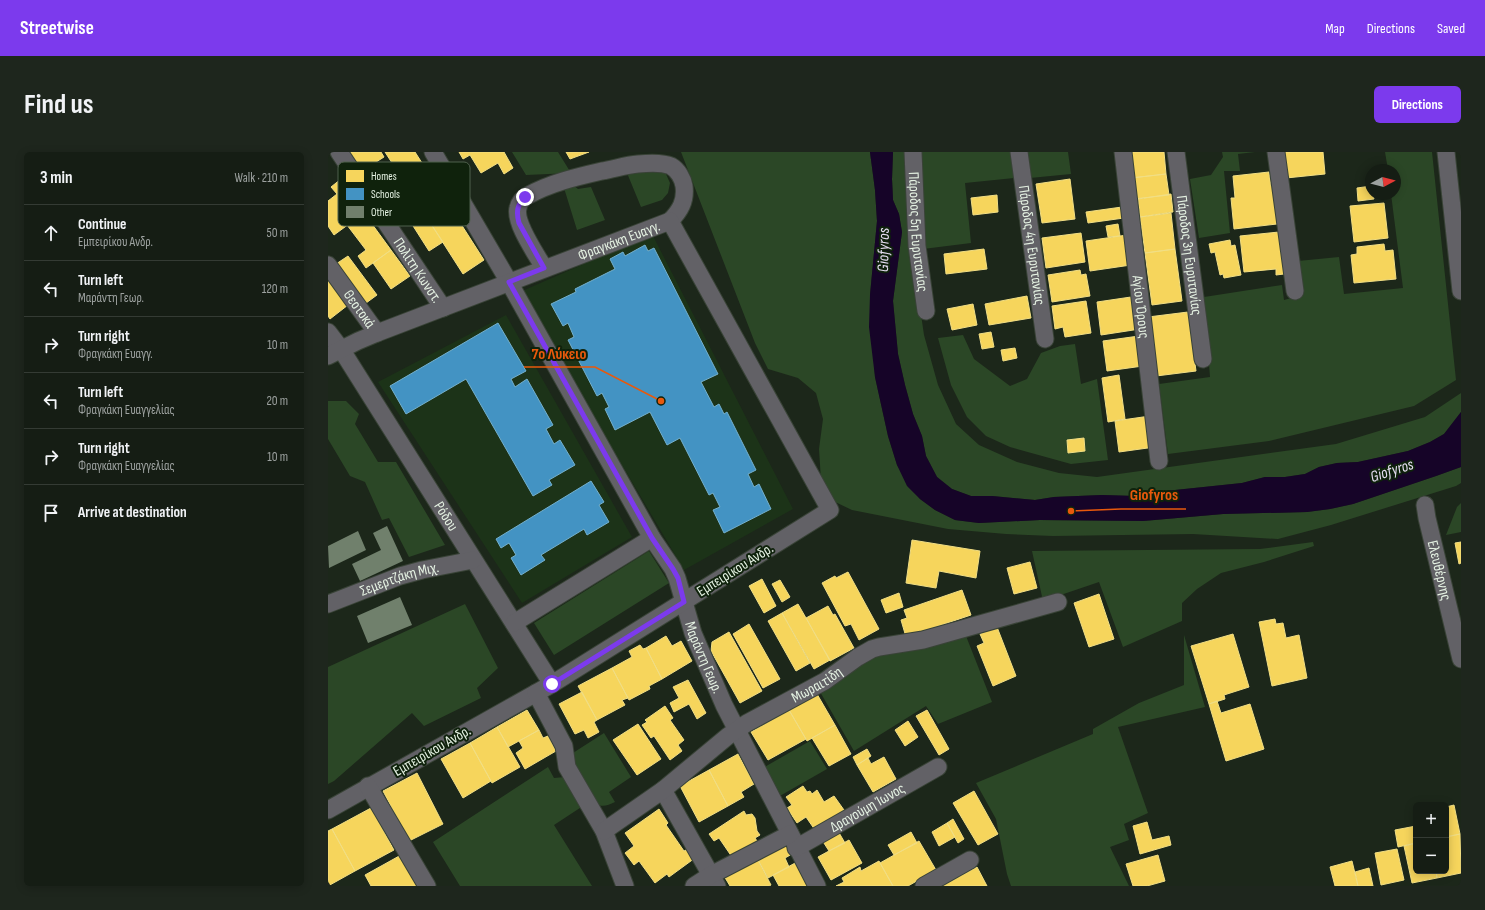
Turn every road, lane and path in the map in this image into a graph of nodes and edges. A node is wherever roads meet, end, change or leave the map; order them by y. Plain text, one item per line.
1 (339, 152) edge
2 (433, 152) edge
3 (913, 152) edge
4 (1019, 152) edge
5 (1123, 152) edge
6 (1176, 152) edge
7 (1276, 152) edge
8 (1446, 152) edge
9 (626, 158) edge
10 (346, 162) edge
11 (439, 162) edge
12 (470, 215) edge
13 (670, 221) junction
14 (388, 226) edge
15 (328, 265) edge
16 (544, 268) junction
17 (509, 282) junction
18 (1295, 291) dead end
19 (1461, 291) edge
20 (443, 308) junction
21 (926, 311) dead end
22 (328, 332) edge
23 (377, 333) junction
24 (1045, 339) dead end
25 (334, 353) edge
26 (1203, 359) dead end
27 (1159, 461) dead end
28 (1425, 506) dead end
29 (830, 510) joint
30 (652, 538) junction
31 (473, 560) junction
32 (684, 602) junction
33 (1058, 602) dead end
34 (328, 604) edge
35 (514, 624) junction
36 (1461, 659) edge
37 (552, 684) junction
38 (536, 693) junction
39 (737, 730) junction
40 (938, 767) dead end
41 (368, 786) junction
42 (663, 790) junction
43 (328, 810) edge
44 (604, 831) junction
45 (793, 841) junction
46 (970, 860) dead end
47 (714, 880) edge
48 (427, 886) edge
49 (625, 886) edge
50 (694, 886) edge
51 (817, 886) edge
52 (924, 886) edge

1 - 10 street, Πολίτη Κωνστ.
2 - 11 street, Μαράντη Γεωρ.
3 - 21 street, Πάροδος 5η Ευρυτανίας
4 - 24 street, Πάροδος 4η Ευρυτανίας
5 - 27 street, Αγίου Όρους
6 - 26 street, Πάροδος 3η Ευρυτανίας
7 - 18 street
8 - 19 street
9 - 13 street
9 - 16 street
12 - 17 street, Μαράντη Γεωρ.
13 - 16 street, Φραγκάκη Ευαγγ.
13 - 29 street, Φραγκάκη Ευαγγ.
14 - 20 street, Πολίτη Κωνστ.
15 - 23 street, Θεοτοκά
16 - 17 street, Φραγκάκη Ευαγγ.
17 - 20 street, Φραγκάκη Ευαγγ.
17 - 30 street, Μαράντη Γεωρ.
20 - 23 street, Φραγκάκη Ευαγγ.
22 - 25 street, Ρόδου
23 - 25 street, Φραγκάκη Ευαγγ.
25 - 31 street, Ρόδου
28 - 36 street, Ελευθέρνης
29 - 32 street, Εμπειρίκου Ανδρ.
30 - 32 street, Μαράντη Γεωρ.
30 - 35 street
31 - 34 street, Σεμερτζάκη Μιχ.
31 - 35 street, Ρόδου
32 - 37 street, Εμπειρίκου Ανδρ.
32 - 39 street, Μαράντη Γεωρ.
33 - 39 street, Μωραιτίδη
35 - 37 street, Ρόδου
37 - 38 street, Εμπειρίκου Ανδρ.
38 - 41 street, Εμπειρίκου Ανδρ.
38 - 44 street
39 - 42 street, Μωραιτίδη
39 - 45 street, Μαράντη Γεωρ.
40 - 45 street, Δραγούμη Ίωνος
41 - 43 street, Εμπειρίκου Ανδρ.
41 - 48 street
42 - 44 street, Μωραιτίδη
42 - 47 street
44 - 49 street
45 - 47 street, Δραγούμη Ίωνος
45 - 51 street, Μαράντη Γεωρ.
46 - 52 street
47 - 50 street, Δραγούμη Ίωνος

